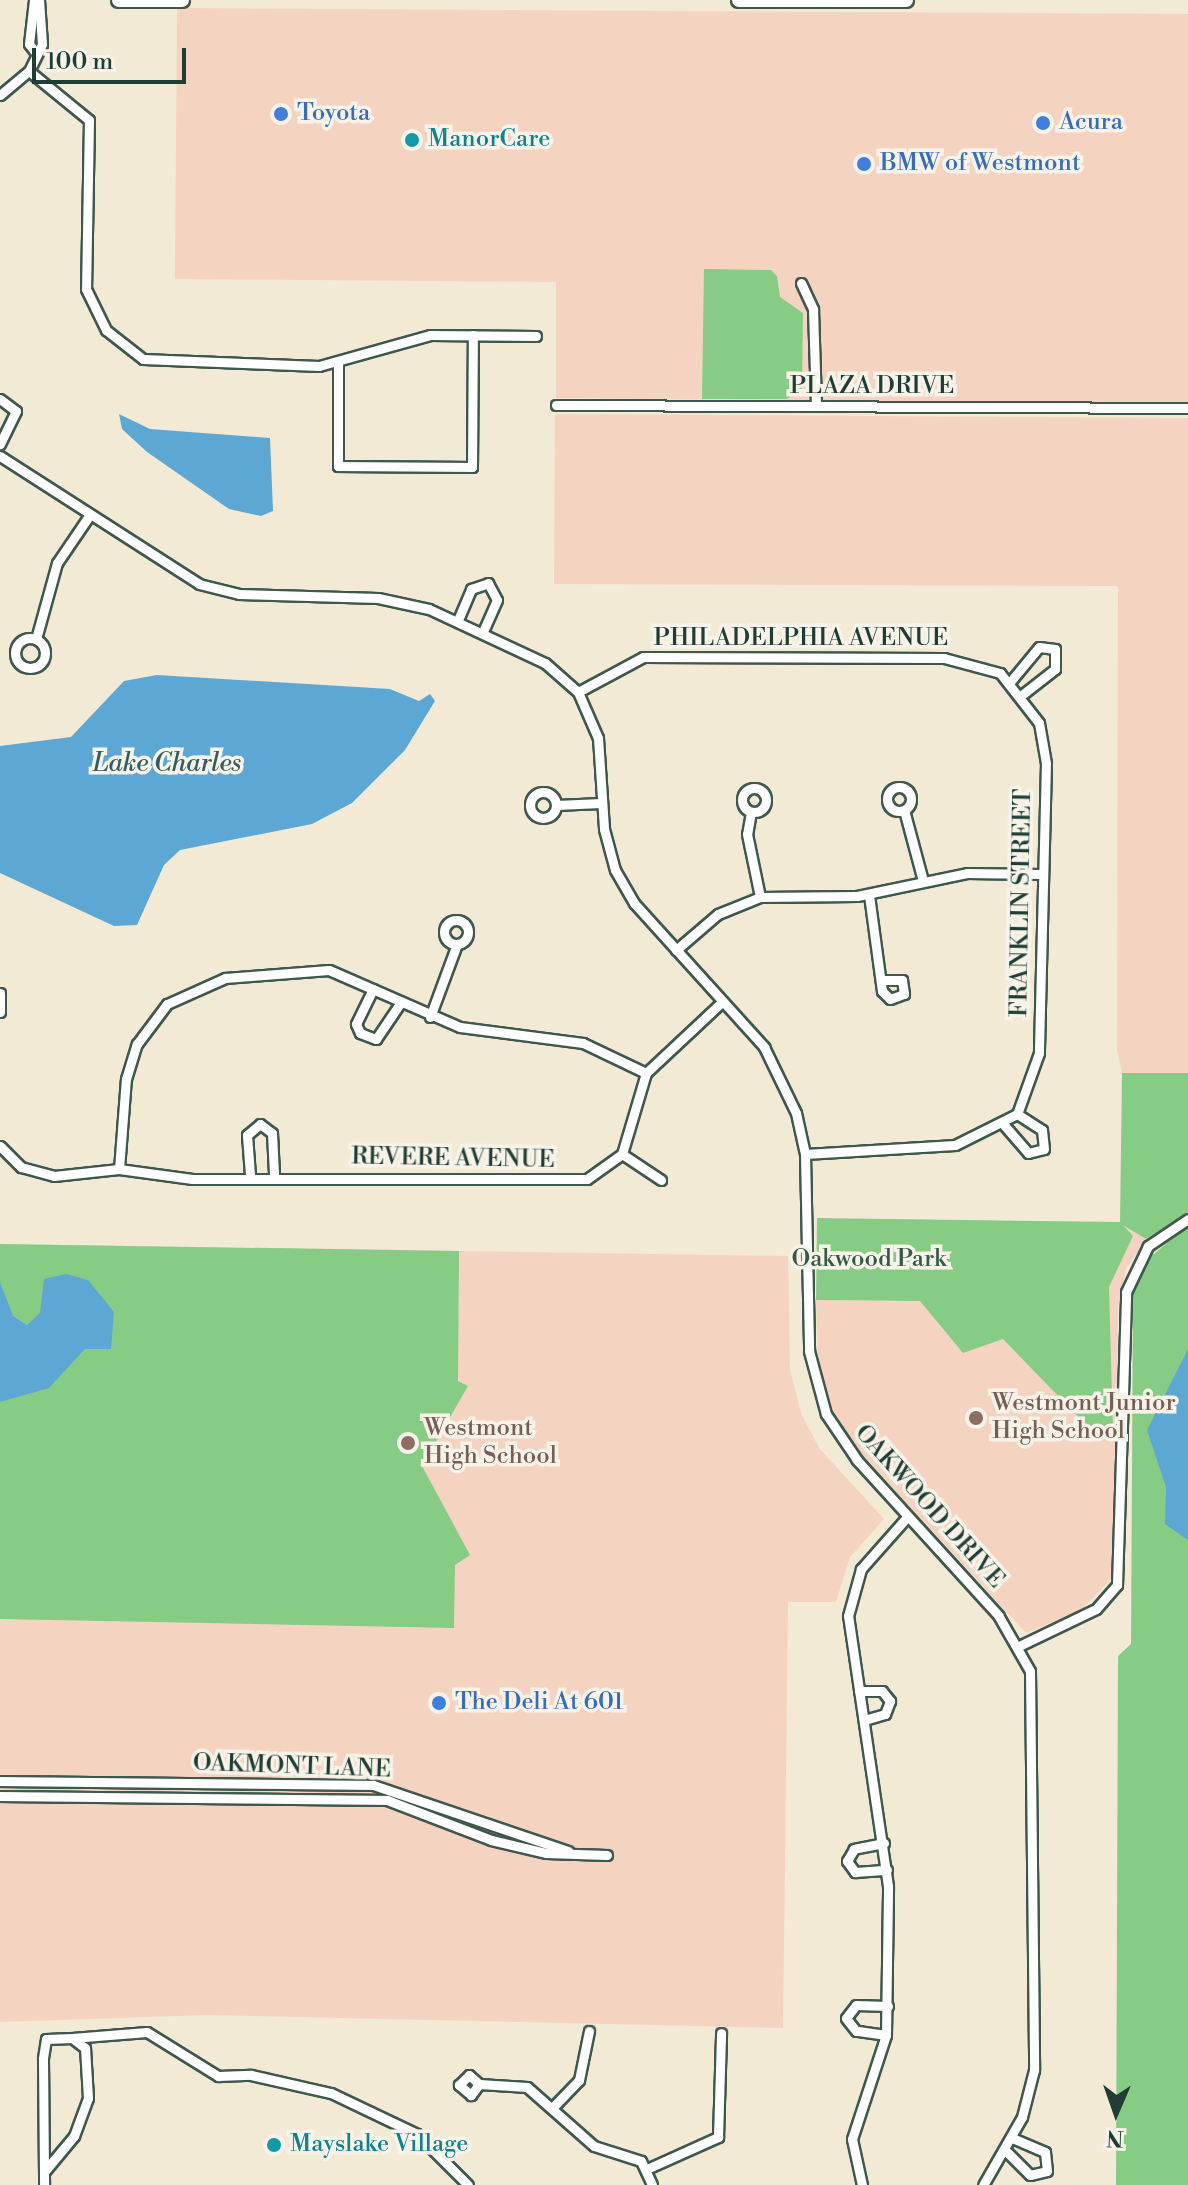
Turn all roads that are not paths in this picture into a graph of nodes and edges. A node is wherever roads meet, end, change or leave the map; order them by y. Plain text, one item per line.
1 (37, 0) edge
2 (119, 0) edge
3 (182, 0) edge
4 (739, 0) edge
5 (906, 0) edge
6 (813, 2) edge
7 (29, 71) junction
8 (0, 95) edge
9 (801, 283) dead end
10 (473, 335) junction
11 (536, 336) dead end
12 (338, 363) junction
13 (0, 399) edge
14 (556, 405) dead end
15 (816, 406) junction
16 (1188, 408) edge
17 (0, 444) edge
18 (0, 456) edge
19 (89, 516) junction
20 (458, 620) junction
21 (483, 632) junction
22 (36, 639) dead end
23 (1010, 682) junction
24 (578, 692) junction
25 (1023, 694) junction
26 (601, 803) junction
27 (556, 805) dead end
28 (904, 810) dead end
29 (751, 812) dead end
30 (1040, 874) junction
31 (923, 881) junction
32 (869, 895) junction
33 (760, 897) junction
34 (457, 944) dead end
35 (676, 950) junction
36 (884, 980) dead end
37 (373, 989) junction
38 (0, 993) edge
39 (723, 1001) junction
40 (401, 1002) junction
41 (0, 1012) edge
42 (430, 1017) junction
43 (646, 1073) junction
44 (1017, 1114) junction
45 (1004, 1125) junction
46 (0, 1146) edge
47 (622, 1154) junction
48 (805, 1154) junction
49 (119, 1169) junction
50 (274, 1174) junction
51 (250, 1175) junction
52 (661, 1180) dead end
53 (1188, 1219) edge
54 (907, 1517) junction
55 (1019, 1646) junction
56 (859, 1691) junction
57 (864, 1720) junction
58 (0, 1781) edge
59 (0, 1796) edge
60 (884, 1843) junction
61 (571, 1852) junction
62 (607, 1855) dead end
63 (887, 1870) junction
64 (888, 2006) junction
65 (589, 2031) dead end
66 (721, 2033) dead end
67 (886, 2035) junction
68 (72, 2038) junction
69 (479, 2084) dead end
70 (553, 2107) junction
71 (1012, 2138) junction
72 (1005, 2150) junction
73 (649, 2168) junction
74 (44, 2172) junction
75 (44, 2185) edge
76 (468, 2185) edge
77 (652, 2185) edge
78 (862, 2185) edge
79 (983, 2185) edge

1 - 7 street
2 - 3 main road
4 - 6 main road
5 - 6 main road
7 - 8 street
7 - 12 street
9 - 15 street
10 - 11 street
10 - 12 street
10 - 12 street
13 - 17 street
14 - 15 street, PLAZA DRIVE
15 - 16 street, PLAZA DRIVE
18 - 19 street, OAKWOOD DRIVE
19 - 20 street, OAKWOOD DRIVE
19 - 22 street
20 - 21 street, OAKWOOD DRIVE
20 - 21 street
21 - 24 street, OAKWOOD DRIVE
23 - 24 street, PHILADELPHIA AVENUE
23 - 25 street, PHILADELPHIA AVENUE
23 - 25 street
24 - 26 street, OAKWOOD DRIVE
25 - 30 street, FRANKLIN STREET
26 - 27 street
26 - 35 street, OAKWOOD DRIVE
28 - 31 street
29 - 33 street
30 - 31 street
30 - 44 street, FRANKLIN STREET
31 - 32 street
32 - 33 street
32 - 36 street
33 - 35 street
34 - 42 street
35 - 39 street, OAKWOOD DRIVE
37 - 40 street
37 - 40 street
37 - 49 street
38 - 41 street
39 - 43 street
39 - 48 street, OAKWOOD DRIVE
40 - 42 street
42 - 43 street
43 - 47 street
44 - 45 street
44 - 45 street
45 - 48 street
46 - 49 street, REVERE AVENUE
47 - 50 street, REVERE AVENUE
47 - 52 street
48 - 54 street, OAKWOOD DRIVE
49 - 51 street, REVERE AVENUE
50 - 51 street, REVERE AVENUE
50 - 51 street
53 - 55 street
54 - 55 street, OAKWOOD DRIVE
54 - 56 street
55 - 71 street, OAKWOOD DRIVE
56 - 57 street
56 - 57 street
57 - 60 street
58 - 61 street, OAKMONT LANE
59 - 61 street, OAKMONT LANE
60 - 63 street
60 - 63 street
61 - 62 street, OAKMONT LANE
63 - 64 street
64 - 67 street
64 - 67 street
65 - 70 street
66 - 73 street
67 - 78 street
68 - 74 street
68 - 74 street
68 - 76 street
69 - 70 street
70 - 73 street
71 - 72 street, OAKWOOD DRIVE
71 - 72 street
72 - 79 street, OAKWOOD DRIVE
73 - 77 street
74 - 75 street

